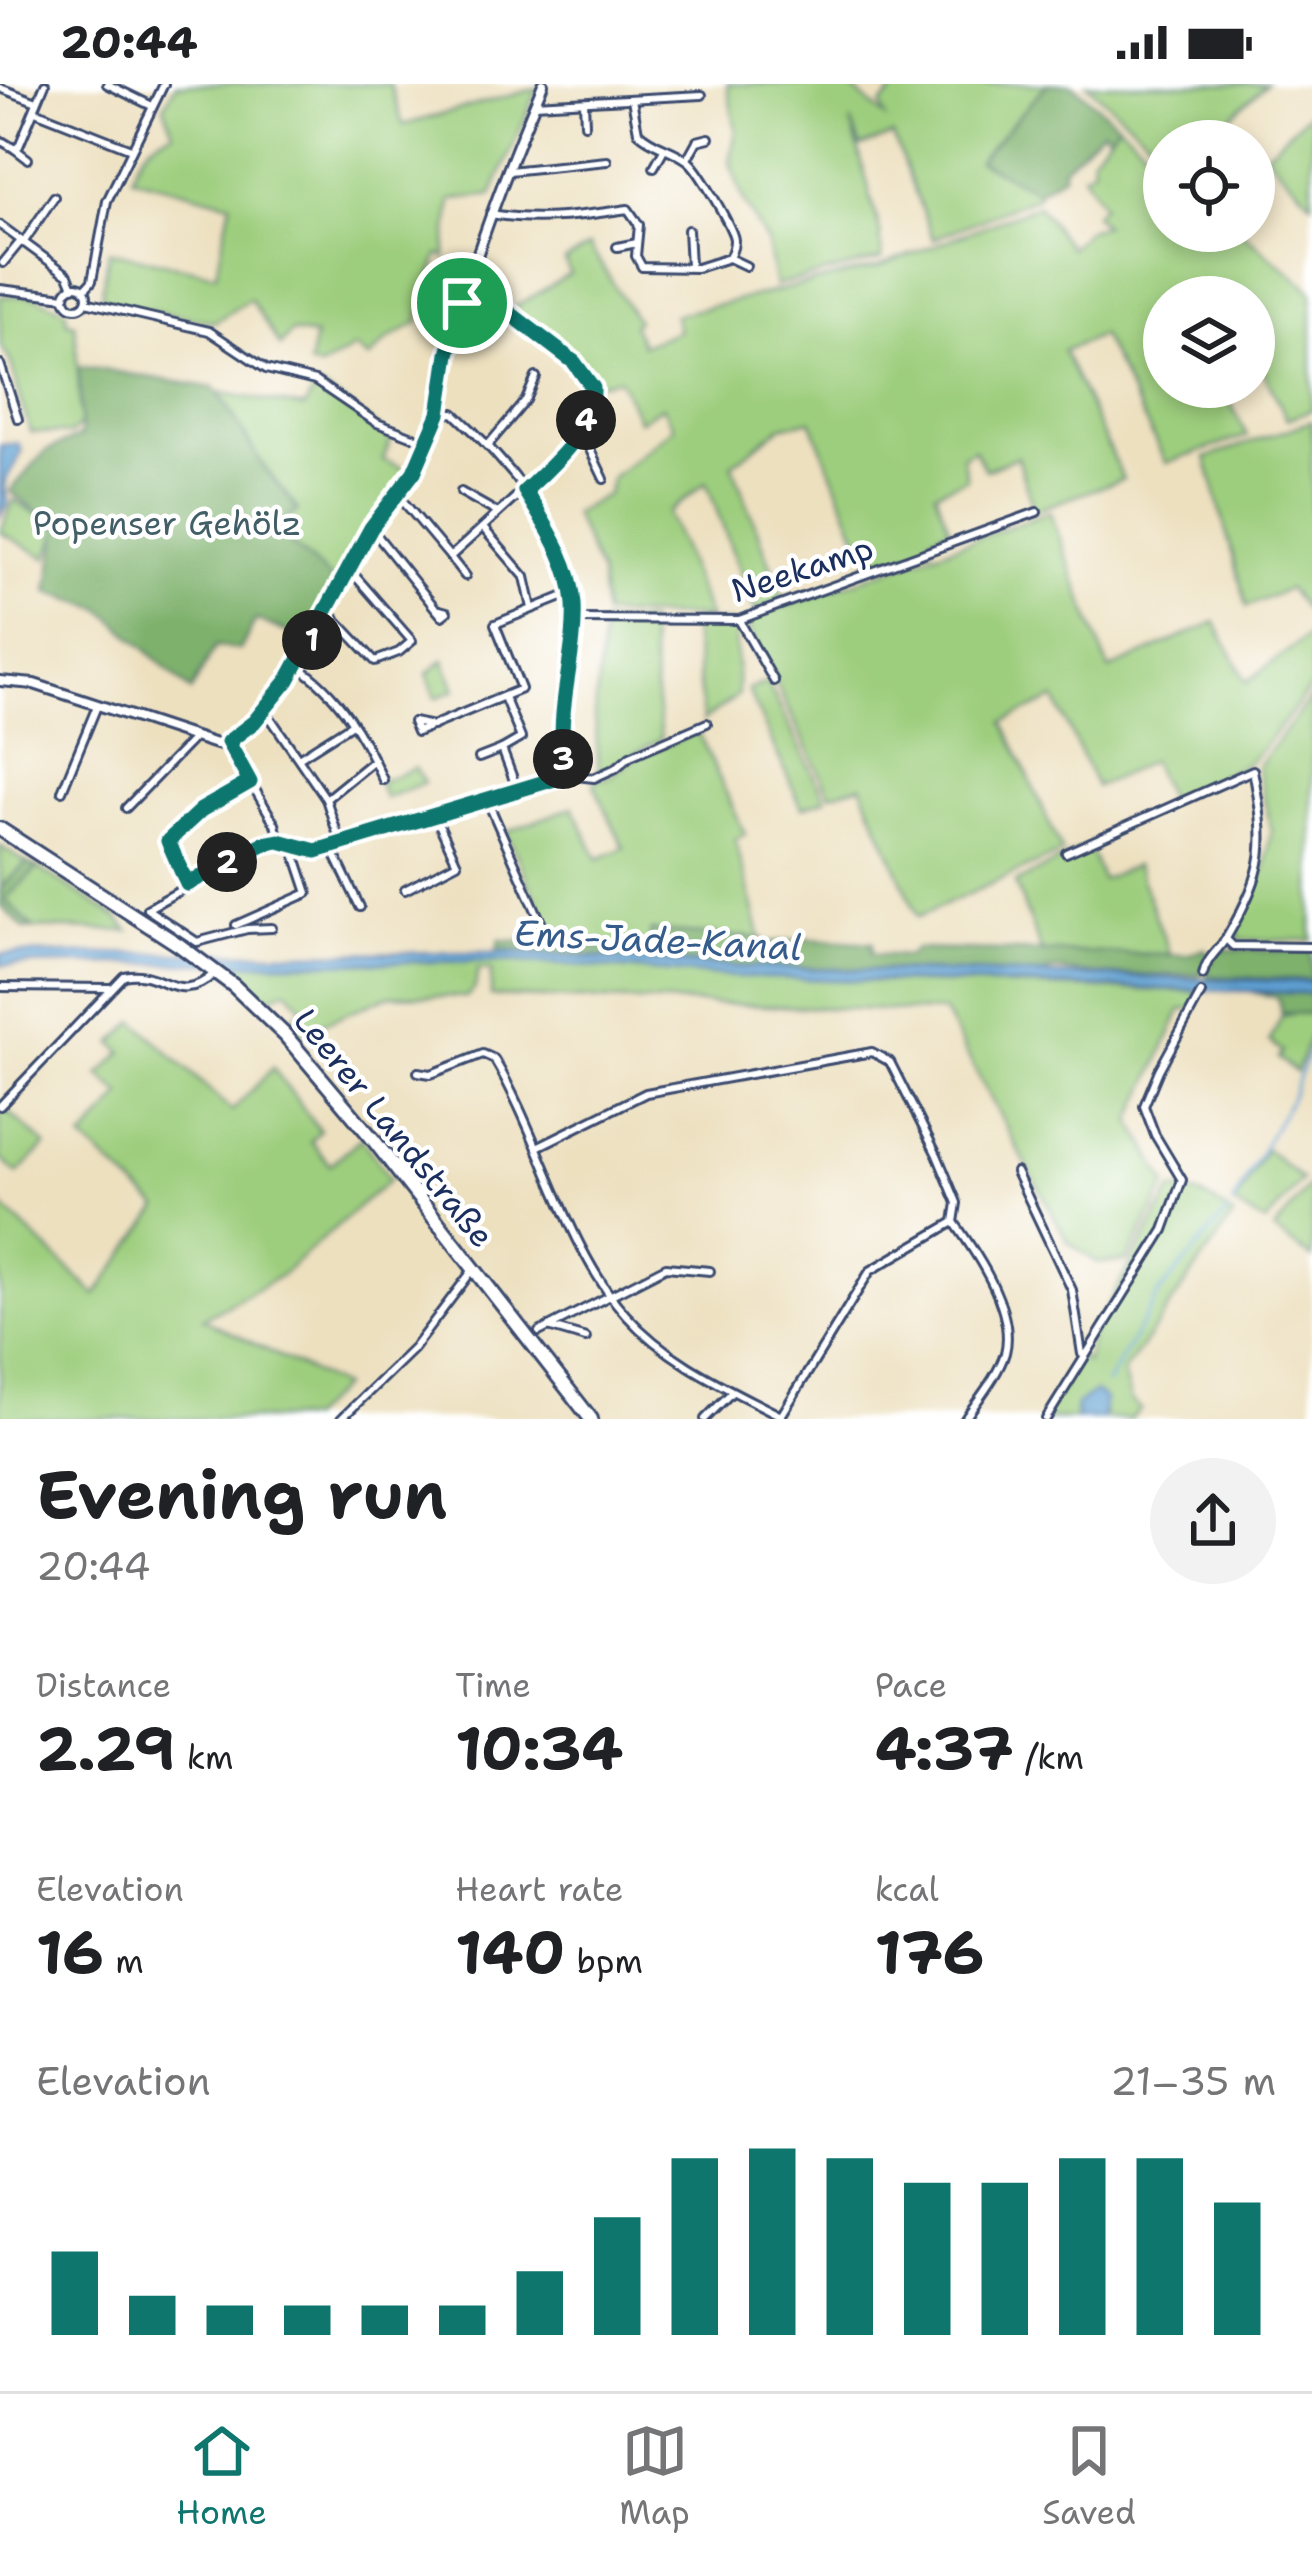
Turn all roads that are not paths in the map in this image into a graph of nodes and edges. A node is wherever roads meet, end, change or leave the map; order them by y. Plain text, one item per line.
1 (45, 84) edge
2 (107, 84) edge
3 (164, 84) edge
4 (543, 84) edge
5 (0, 88) edge
6 (702, 95) dead end
7 (632, 99) junction
8 (584, 102) junction
9 (535, 104) junction
10 (36, 106) junction
11 (152, 106) junction
12 (585, 124) dead end
13 (709, 138) dead end
14 (0, 140) edge
15 (15, 149) junction
16 (132, 150) junction
17 (663, 151) junction
18 (28, 159) dead end
19 (687, 159) junction
20 (607, 161) dead end
21 (654, 167) dead end
22 (507, 171) junction
23 (54, 197) dead end
24 (490, 214) junction
25 (0, 225) edge
26 (688, 230) dead end
27 (22, 242) junction
28 (638, 243) junction
29 (617, 247) dead end
30 (729, 258) junction
31 (3, 263) edge
32 (746, 266) dead end
33 (691, 267) junction
34 (662, 268) junction
35 (469, 282) junction
36 (664, 283) dead end
37 (73, 287) junction
38 (0, 289) edge
39 (84, 290) junction
40 (65, 297) junction
41 (86, 302) junction
42 (0, 364) edge
43 (536, 377) dead end
44 (443, 395) junction
45 (454, 412) junction
46 (439, 414) junction
47 (18, 419) dead end
48 (580, 429) junction
49 (429, 443) junction
50 (489, 444) junction
51 (604, 479) dead end
52 (525, 491) junction
53 (461, 493) dead end
54 (397, 494) junction
55 (1037, 512) dead end
56 (498, 513) junction
57 (371, 528) junction
58 (484, 529) junction
59 (450, 557) junction
60 (349, 569) junction
61 (464, 576) dead end
62 (572, 593) junction
63 (532, 608) junction
64 (436, 609) dead end
65 (328, 610) junction
66 (573, 619) junction
67 (739, 620) junction
68 (297, 666) junction
69 (0, 681) edge
70 (774, 681) dead end
71 (504, 697) junction
72 (97, 706) junction
73 (265, 710) junction
74 (707, 723) dead end
75 (352, 724) junction
76 (433, 725) dead end
77 (193, 739) junction
78 (228, 742) junction
79 (502, 749) junction
80 (300, 757) junction
81 (479, 758) dead end
82 (563, 758) junction
83 (374, 760) junction
84 (568, 775) junction
85 (383, 780) dead end
86 (250, 782) junction
87 (539, 783) junction
88 (517, 790) junction
89 (62, 791) dead end
90 (326, 799) junction
91 (487, 800) junction
92 (126, 808) dead end
93 (436, 816) junction
94 (0, 829) edge
95 (279, 841) junction
96 (336, 846) junction
97 (297, 847) junction
98 (1066, 854) dead end
99 (187, 884) junction
100 (405, 890) dead end
101 (360, 907) dead end
102 (236, 925) dead end
103 (272, 928) dead end
104 (548, 938) dead end
105 (1226, 939) junction
106 (1312, 946) edge
107 (214, 972) junction
108 (1203, 975) dead end
109 (0, 987) edge
110 (110, 988) junction
111 (1201, 993) dead end
112 (418, 1072) dead end
113 (0, 1106) edge
114 (537, 1147) junction
115 (1016, 1172) dead end
116 (954, 1222) junction
117 (475, 1269) junction
118 (710, 1271) dead end
119 (610, 1296) junction
120 (548, 1327) junction
121 (539, 1332) dead end
122 (586, 1338) dead end
123 (1083, 1358) junction
124 (732, 1391) junction
125 (780, 1418) edge
126 (341, 1419) edge
127 (591, 1419) edge
128 (705, 1419) edge
129 (965, 1419) edge
130 (1046, 1419) edge

1 - 10 street
2 - 11 street
3 - 11 street
4 - 9 street
5 - 10 street
6 - 7 street
7 - 8 street
7 - 17 street
8 - 9 street
8 - 12 street
9 - 22 street
10 - 15 street
10 - 16 street
11 - 16 street
13 - 19 street
14 - 15 street
15 - 18 street
16 - 39 street
17 - 19 street
17 - 21 street
19 - 30 street
20 - 22 street
22 - 24 street
23 - 27 street
24 - 28 street
24 - 35 street
25 - 27 street
26 - 33 street
27 - 31 street
27 - 37 street
28 - 29 street
28 - 34 street
30 - 32 street
30 - 33 street
33 - 34 street
34 - 36 street
35 - 44 street
35 - 48 street
37 - 39 street
37 - 40 street
38 - 40 street
39 - 41 street
40 - 41 street
41 - 49 street
42 - 47 street
43 - 50 street
44 - 45 street
44 - 46 street
45 - 46 street
45 - 50 street
46 - 49 street
48 - 51 street
48 - 52 street
49 - 54 street
50 - 52 street
52 - 56 street
52 - 62 street
53 - 56 street
54 - 57 street
54 - 59 street
55 - 67 street, Neekamp
56 - 58 street
57 - 60 street
57 - 64 street
58 - 59 street
58 - 63 street
59 - 61 street
60 - 65 street
60 - 65 street
62 - 63 street
62 - 66 street
63 - 71 street
65 - 68 street
66 - 67 street, Neekamp
66 - 82 street
67 - 70 street
68 - 73 street
68 - 75 street
69 - 72 street
71 - 76 street
71 - 79 street
72 - 77 street
72 - 89 street
73 - 78 street
73 - 80 street
74 - 84 street
75 - 80 street
75 - 83 street
77 - 78 street
77 - 92 street
78 - 86 street
79 - 81 street
79 - 88 street
80 - 90 street
82 - 84 street
82 - 87 street
83 - 85 street
83 - 90 street
84 - 87 street
86 - 95 street
86 - 99 street
87 - 88 street
88 - 91 street
90 - 96 street
91 - 93 street
91 - 104 street
93 - 96 street
93 - 100 street
94 - 107 main road, Leerer Landstraße
95 - 97 street
95 - 99 street
96 - 97 street
96 - 101 street
97 - 102 street
98 - 105 street
99 - 103 street
105 - 106 street
105 - 108 street
107 - 110 street
107 - 117 main road, Leerer Landstraße
109 - 110 street
110 - 113 street
111 - 123 street
112 - 114 street
114 - 116 street
114 - 119 street
115 - 123 street
116 - 125 street
116 - 129 street
117 - 126 street
117 - 127 main road, Leerer Landstraße
118 - 119 street
119 - 120 street
119 - 124 street
120 - 121 street
120 - 122 street
123 - 130 street
124 - 125 street
124 - 128 street

